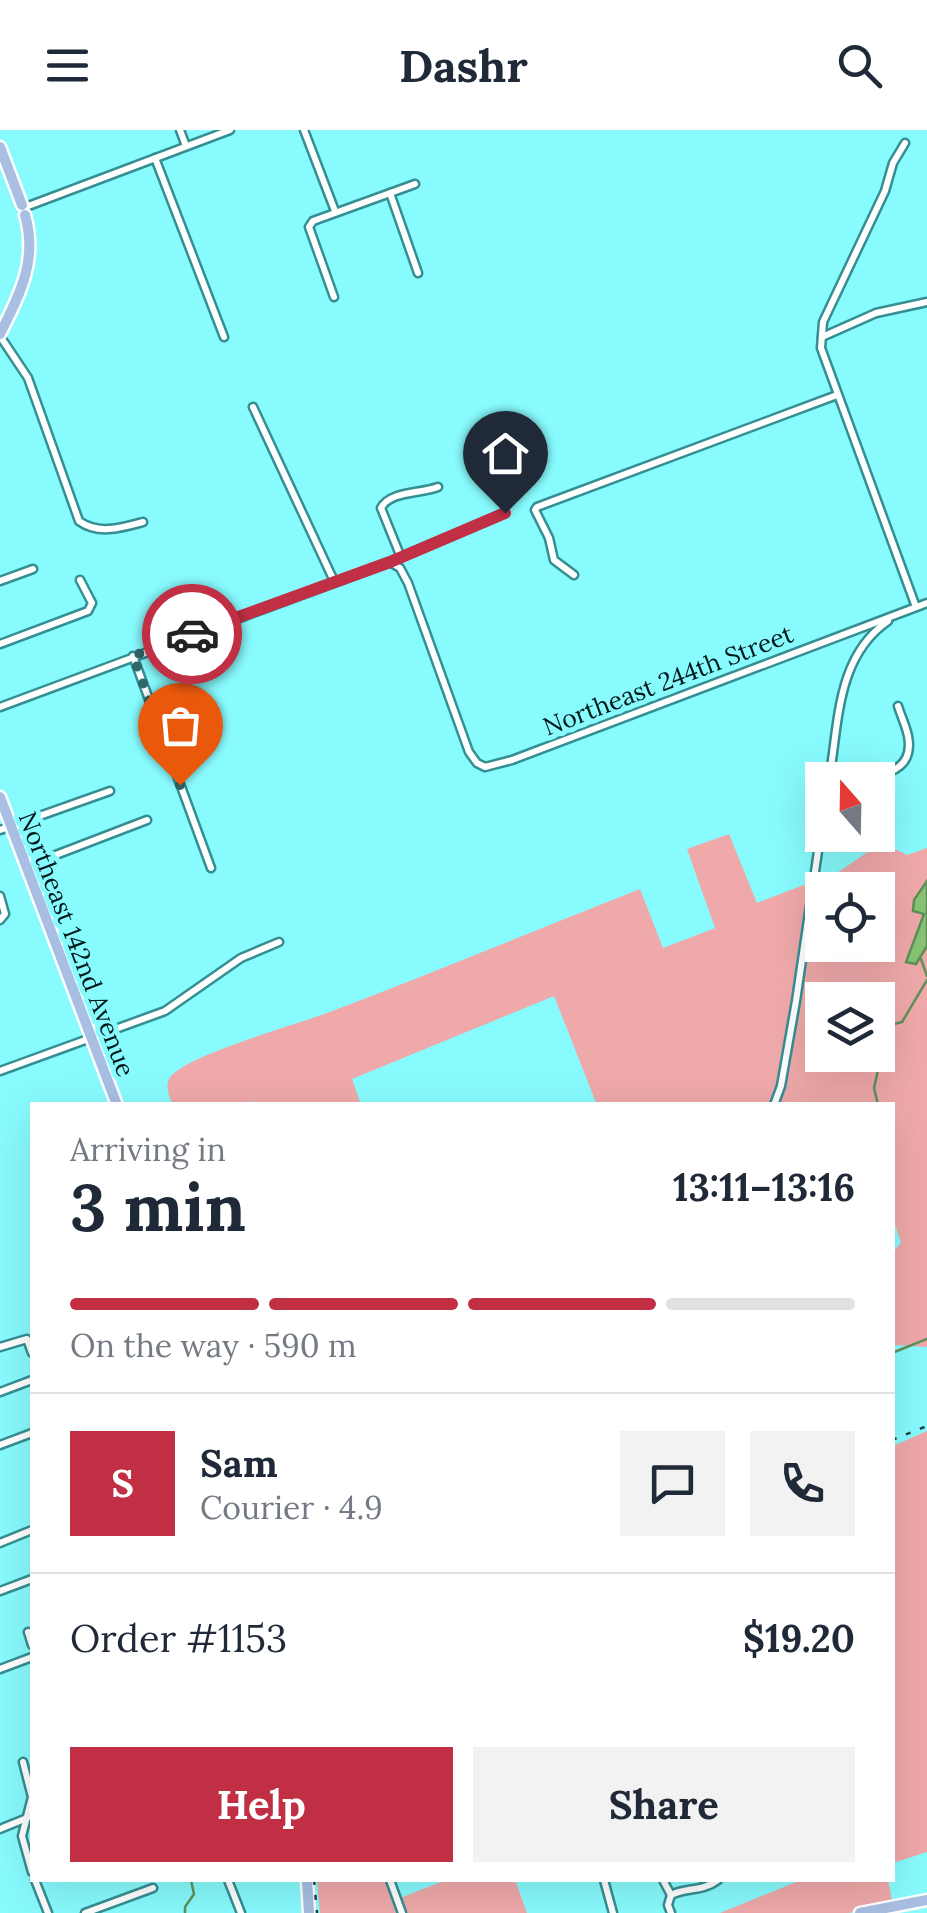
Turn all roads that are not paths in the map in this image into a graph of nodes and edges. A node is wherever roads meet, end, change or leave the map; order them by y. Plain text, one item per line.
1 (180, 130) edge
2 (230, 130) edge
3 (304, 130) edge
4 (905, 143) dead end
5 (186, 146) junction
6 (0, 147) edge
7 (154, 158) junction
8 (415, 184) dead end
9 (390, 193) junction
10 (23, 209) junction
11 (335, 212) junction
12 (418, 273) dead end
13 (334, 297) dead end
14 (927, 302) edge
15 (0, 335) edge
16 (224, 337) dead end
17 (821, 338) junction
18 (837, 394) junction
19 (253, 406) dead end
20 (438, 487) dead end
21 (505, 513) dead end
22 (143, 522) dead end
23 (400, 556) junction
24 (390, 562) junction
25 (33, 569) dead end
26 (574, 575) dead end
27 (80, 580) dead end
28 (334, 580) junction
29 (0, 581) edge
30 (927, 603) edge
31 (916, 607) junction
32 (897, 614) junction
33 (852, 632) junction
34 (867, 638) junction
35 (0, 644) edge
36 (133, 656) junction
37 (0, 706) edge
38 (898, 706) dead end
39 (832, 762) edge
40 (895, 768) edge
41 (110, 791) dead end
42 (0, 797) edge
43 (147, 820) dead end
44 (4, 830) edge
45 (818, 852) edge
46 (26, 866) junction
47 (211, 868) dead end
48 (0, 896) edge
49 (2, 918) edge
50 (278, 942) dead end
51 (92, 1038) junction
52 (0, 1071) edge
53 (116, 1102) edge
54 (775, 1102) edge
55 (0, 1347) edge
56 (30, 1347) edge
57 (30, 1381) edge
58 (0, 1392) edge
59 (30, 1433) edge
60 (0, 1445) edge
61 (30, 1531) edge
62 (0, 1543) edge
63 (30, 1580) edge
64 (0, 1591) edge
65 (28, 1632) dead end
66 (30, 1638) edge
67 (30, 1658) edge
68 (0, 1670) edge
69 (22, 1762) dead end
70 (30, 1786) edge
71 (29, 1817) edge
72 (0, 1828) edge
73 (30, 1865) edge
74 (37, 1882) edge
75 (229, 1882) edge
76 (307, 1882) edge
77 (392, 1882) edge
78 (605, 1882) edge
79 (664, 1882) edge
80 (714, 1882) edge
81 (153, 1888) dead end
82 (671, 1895) junction
83 (927, 1900) edge
84 (48, 1913) edge
85 (85, 1913) edge
86 (241, 1913) edge
87 (309, 1913) edge
88 (402, 1913) edge
89 (613, 1913) edge
90 (671, 1913) edge
91 (860, 1913) edge

1 - 5 street
2 - 5 street
3 - 11 street
4 - 17 street
5 - 7 street
6 - 10 main road
7 - 10 street
7 - 16 street
8 - 9 street
9 - 11 street
9 - 12 street
10 - 15 main road
11 - 13 street
14 - 17 street
15 - 22 street
17 - 18 street
18 - 26 street
18 - 31 street
19 - 28 street
20 - 23 street
21 - 23 street
23 - 24 street
24 - 28 street
24 - 33 street, Northeast 244th Street
25 - 29 street
27 - 35 street
28 - 36 street
30 - 31 street
31 - 32 street
32 - 33 street, Northeast 244th Street
32 - 34 street
33 - 34 street
34 - 39 street
36 - 37 street
36 - 47 street
38 - 40 street
41 - 44 street
42 - 44 main road, Northeast 142nd Avenue
43 - 46 street
44 - 46 main road, Northeast 142nd Avenue
45 - 54 street
46 - 51 main road, Northeast 142nd Avenue
48 - 49 street
50 - 51 street
51 - 52 street
51 - 53 main road, Northeast 142nd Avenue
55 - 56 street
57 - 58 street
59 - 60 street
61 - 62 street
63 - 64 street
65 - 66 street
67 - 68 street
69 - 70 street
71 - 72 street
71 - 73 street
74 - 84 street
75 - 86 street
76 - 87 main road
77 - 88 street
78 - 89 street
79 - 82 street
80 - 82 street
81 - 85 street
82 - 90 street
83 - 91 main road

